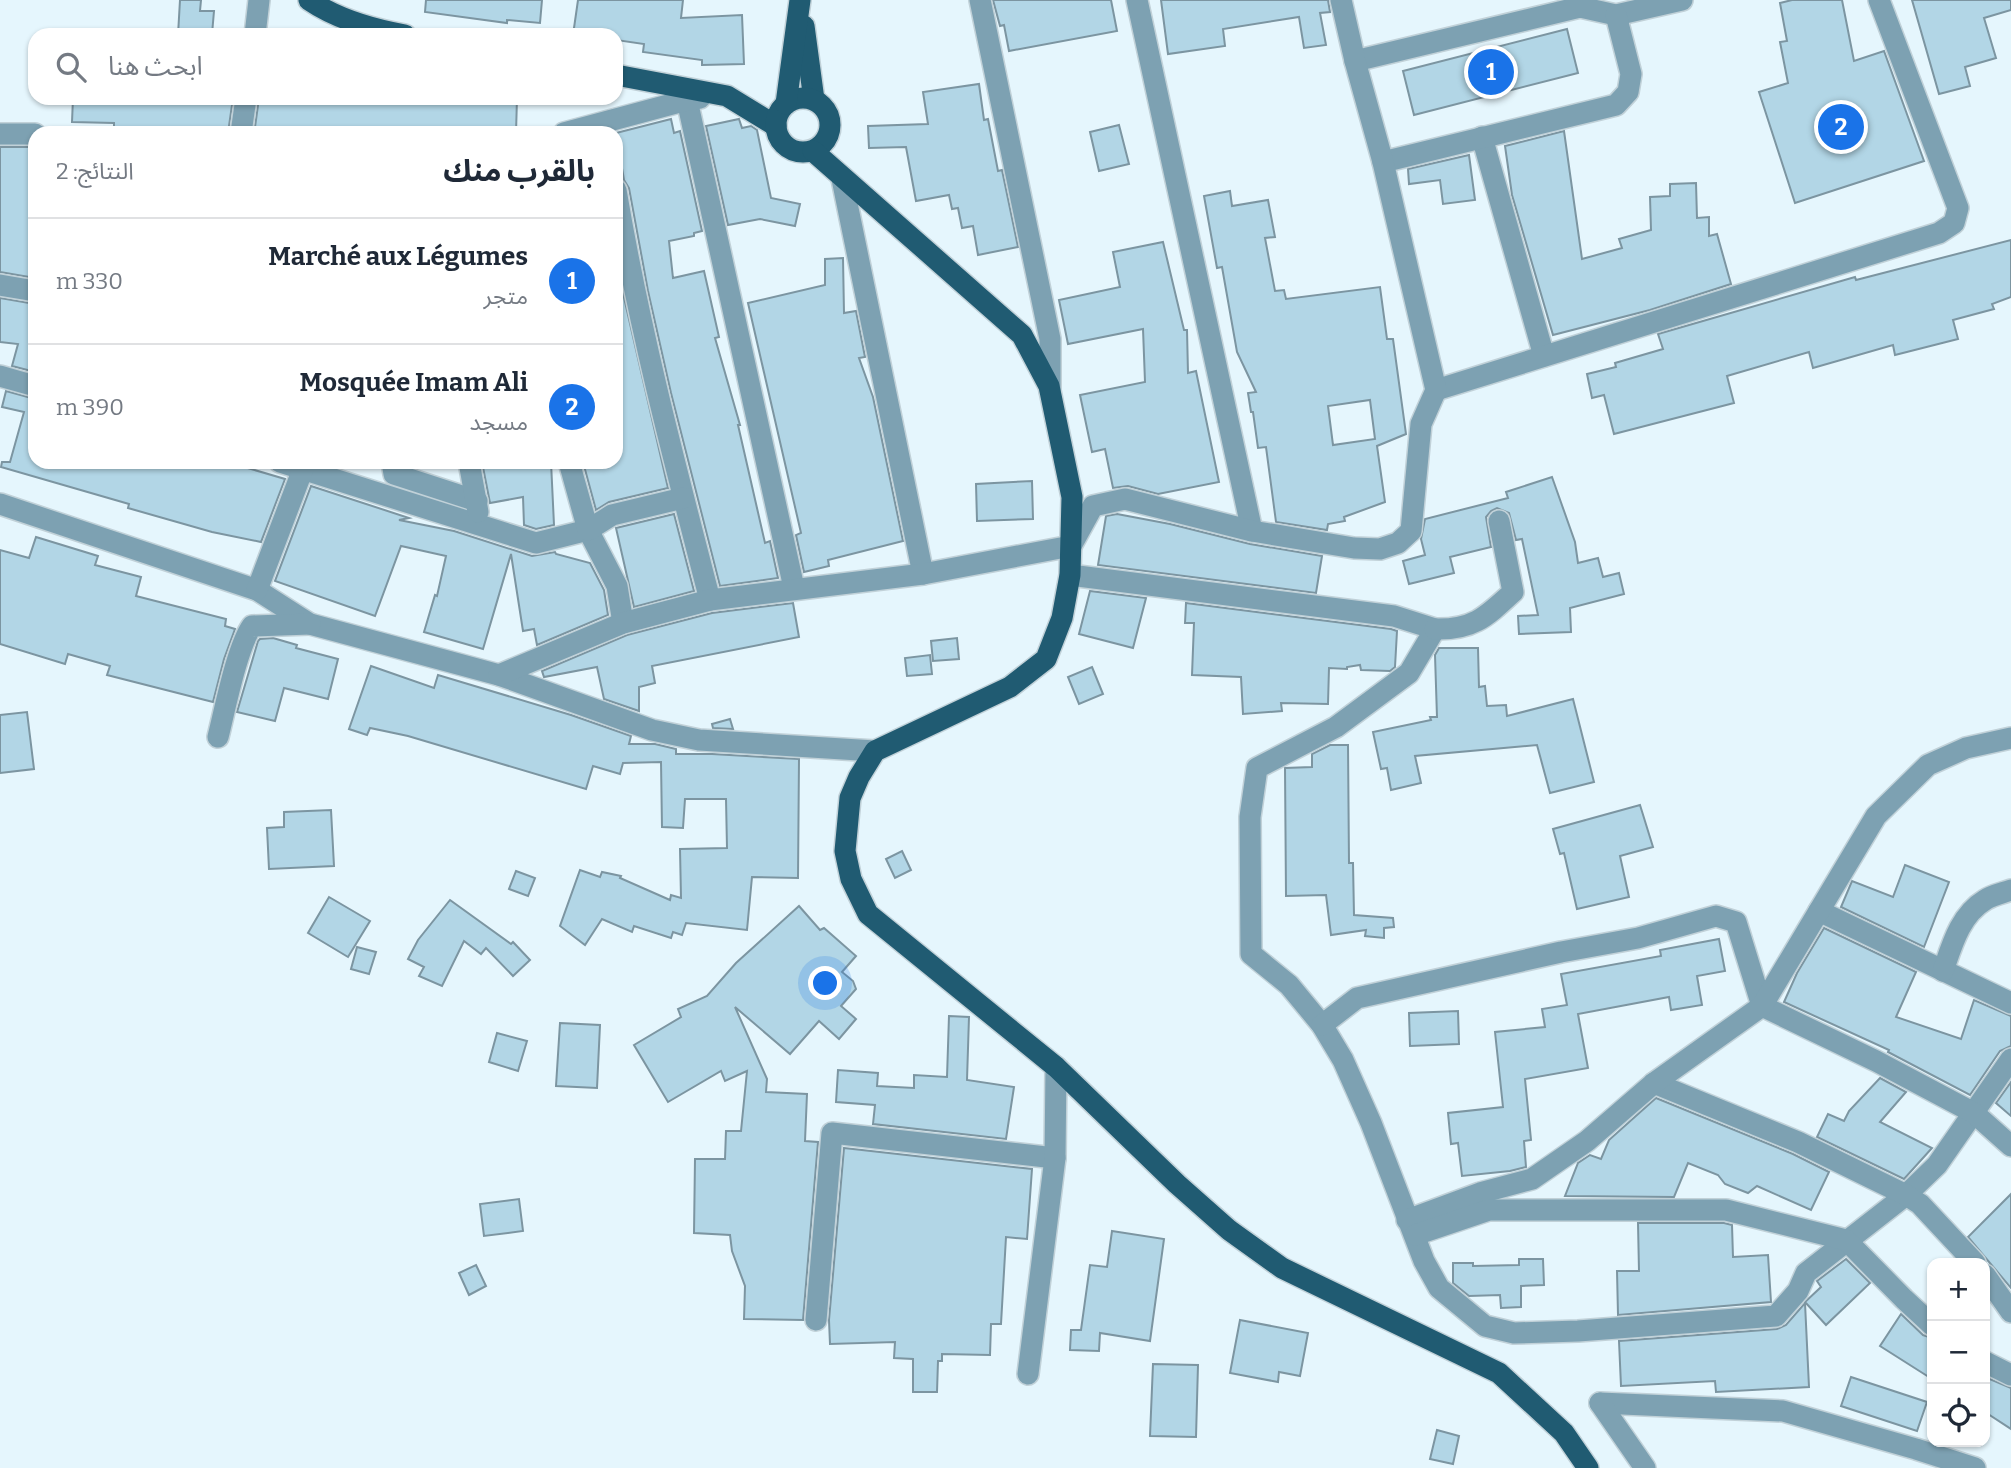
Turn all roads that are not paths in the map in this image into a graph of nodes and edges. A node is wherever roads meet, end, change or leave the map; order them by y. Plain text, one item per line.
1 (259, 0) edge
2 (309, 0) edge
3 (801, 0) edge
4 (980, 0) edge
5 (1137, 0) edge
6 (1341, 0) edge
7 (1682, 0) edge
8 (1879, 0) edge
9 (1580, 3) edge
10 (1616, 15) junction
11 (256, 28) edge
12 (373, 28) edge
13 (1355, 61) junction
14 (623, 76) edge
15 (727, 96) junction
16 (687, 100) junction
17 (814, 100) junction
18 (786, 104) junction
19 (245, 105) edge
20 (242, 126) edge
21 (611, 126) edge
22 (776, 126) junction
23 (0, 134) edge
24 (28, 134) edge
25 (1482, 137) junction
26 (813, 151) junction
27 (1383, 162) junction
28 (842, 179) junction
29 (623, 258) edge
30 (0, 285) edge
31 (28, 290) edge
32 (1544, 356) junction
33 (0, 376) edge
34 (28, 384) edge
35 (1050, 390) junction
36 (1436, 390) junction
37 (303, 469) joint
38 (393, 469) edge
39 (470, 469) edge
40 (571, 469) edge
41 (683, 498) junction
42 (477, 501) junction
43 (0, 504) edge
44 (1499, 521) dead end
45 (481, 527) junction
46 (588, 530) junction
47 (1252, 531) junction
48 (1071, 546) junction
49 (923, 574) junction
50 (1070, 575) junction
51 (794, 589) junction
52 (257, 590) junction
53 (710, 600) junction
54 (623, 623) junction
55 (310, 624) junction
56 (1435, 629) junction
57 (499, 675) junction
58 (218, 737) dead end
59 (2011, 738) edge
60 (875, 751) junction
61 (2011, 890) edge
62 (1819, 911) junction
63 (1942, 971) junction
64 (2011, 1003) edge
65 (1762, 1006) junction
66 (1322, 1025) junction
67 (2011, 1059) edge
68 (1056, 1067) junction
69 (1654, 1083) junction
70 (1974, 1113) junction
71 (2011, 1146) edge
72 (1055, 1158) junction
73 (1906, 1195) junction
74 (1411, 1227) junction
75 (1846, 1240) junction
76 (1970, 1258) edge
77 (1990, 1282) edge
78 (2011, 1312) edge
79 (816, 1320) dead end
80 (1928, 1321) edge
81 (1990, 1364) edge
82 (1028, 1374) dead end
83 (2011, 1375) edge
84 (1588, 1468) edge
85 (1645, 1468) edge
86 (1975, 1468) edge

1 - 11 street
2 - 12 main road
3 - 17 main road
3 - 18 main road
4 - 35 street
5 - 47 street
6 - 13 street
7 - 10 street
8 - 32 street
9 - 10 street
9 - 13 street
10 - 25 street
13 - 27 street
14 - 15 main road
15 - 16 street
15 - 22 main road
16 - 21 street
16 - 51 street
17 - 18 main road
17 - 26 main road
18 - 22 main road
19 - 20 street
22 - 26 main road
23 - 24 street
25 - 27 street
25 - 32 street
26 - 28 main road
27 - 36 street
28 - 35 main road
28 - 49 street
29 - 41 street
30 - 31 street
32 - 36 street
33 - 34 street
35 - 48 main road
36 - 47 street
37 - 45 street
37 - 52 street
38 - 42 street
39 - 42 street
40 - 46 street
41 - 46 street
41 - 53 street
42 - 45 street
43 - 52 street
44 - 56 street
45 - 46 street
46 - 54 street
47 - 48 street
48 - 49 street
48 - 50 main road
49 - 51 street
50 - 56 street
50 - 60 main road
51 - 53 street
52 - 55 street
53 - 54 street
54 - 57 street
55 - 57 street
55 - 58 street
56 - 66 street
57 - 60 street
59 - 62 street
60 - 68 main road
61 - 63 street
62 - 63 street
62 - 65 street
63 - 64 street
65 - 66 street
65 - 69 street
65 - 70 street
66 - 74 street
67 - 70 street
68 - 72 street
68 - 84 main road
69 - 73 street
69 - 74 street
70 - 71 street
70 - 73 street
72 - 79 street
72 - 82 street
73 - 75 street
73 - 76 street
74 - 75 street
74 - 75 street
75 - 80 street
77 - 78 street
81 - 83 street
85 - 86 street

